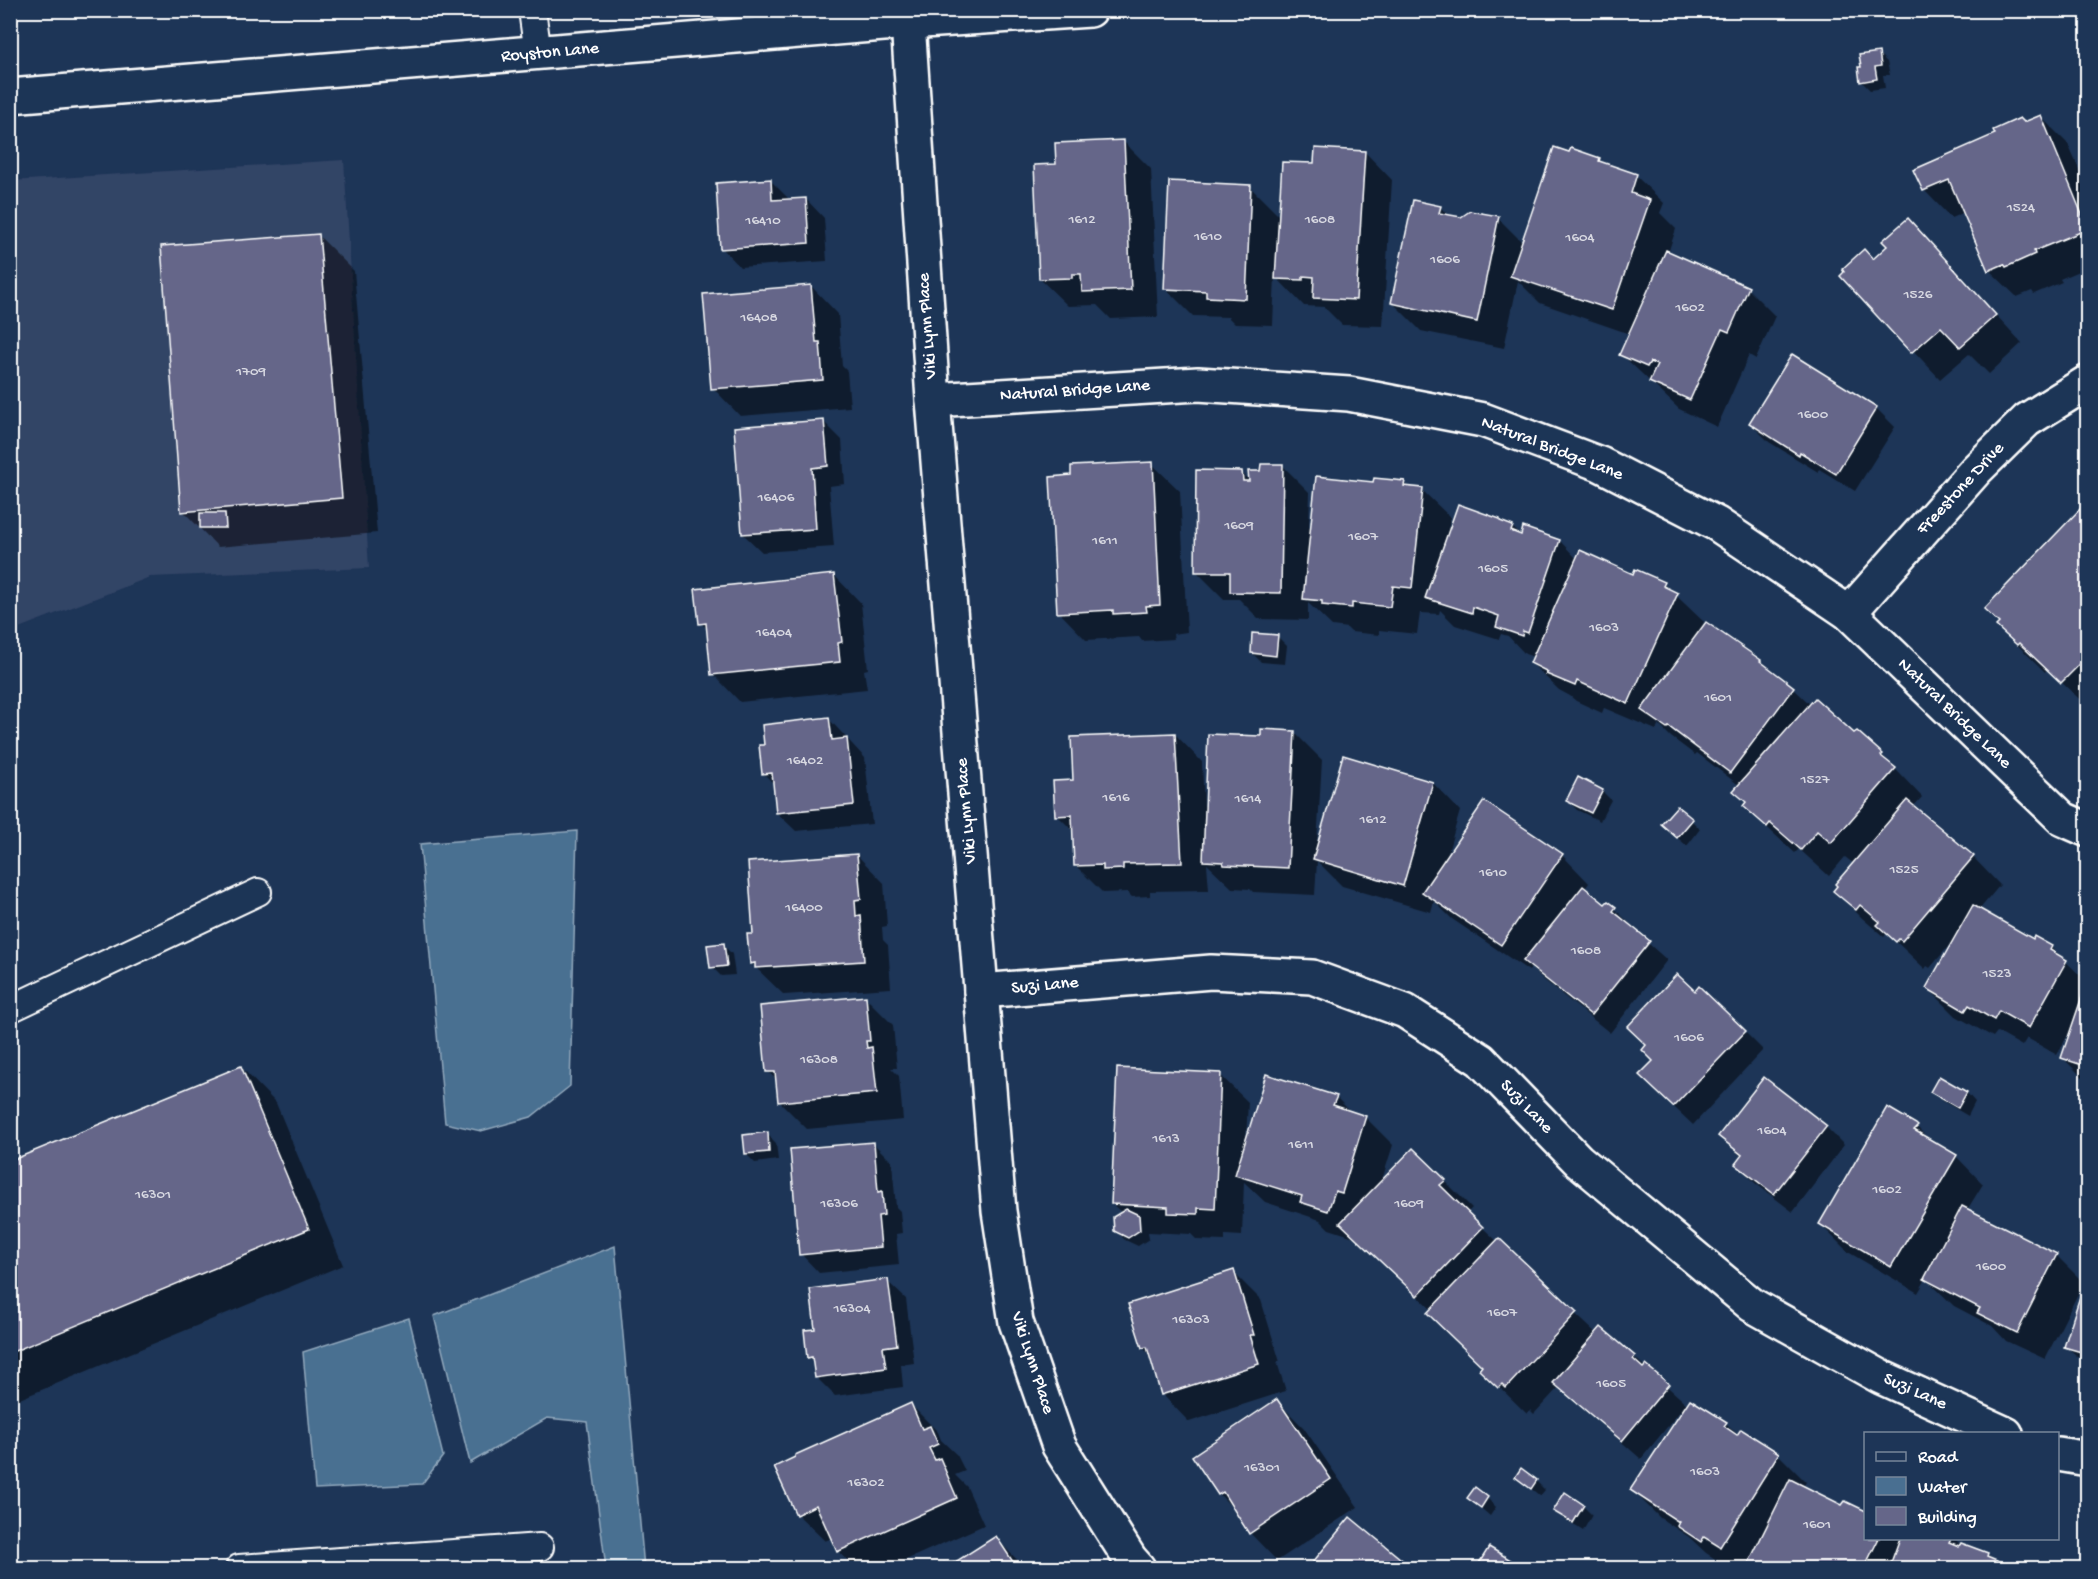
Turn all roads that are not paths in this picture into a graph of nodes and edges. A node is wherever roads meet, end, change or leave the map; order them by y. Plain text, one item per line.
1 (532, 10) edge
2 (1090, 10) edge
3 (907, 16) edge
4 (538, 54) junction
5 (10, 96) edge
6 (2088, 381) edge
7 (933, 400) junction
8 (1849, 613) junction
9 (2088, 830) edge
10 (258, 892) dead end
11 (981, 991) junction
12 (10, 1009) edge
13 (2002, 1432) edge
14 (2059, 1454) edge
15 (2088, 1459) edge
16 (540, 1547) dead end
17 (238, 1569) edge
18 (1138, 1569) edge

1 - 4 lane
2 - 3 street, Royston Lane
3 - 4 street, Royston Lane
3 - 7 street, Viki Lynn Place
4 - 5 street, Royston Lane
6 - 8 street, Freestone Drive
7 - 8 street, Natural Bridge Lane
7 - 11 street, Viki Lynn Place
8 - 9 street, Natural Bridge Lane
10 - 12 lane
11 - 13 street, Suzi Lane
11 - 18 street, Viki Lynn Place
14 - 15 street
16 - 17 lane

